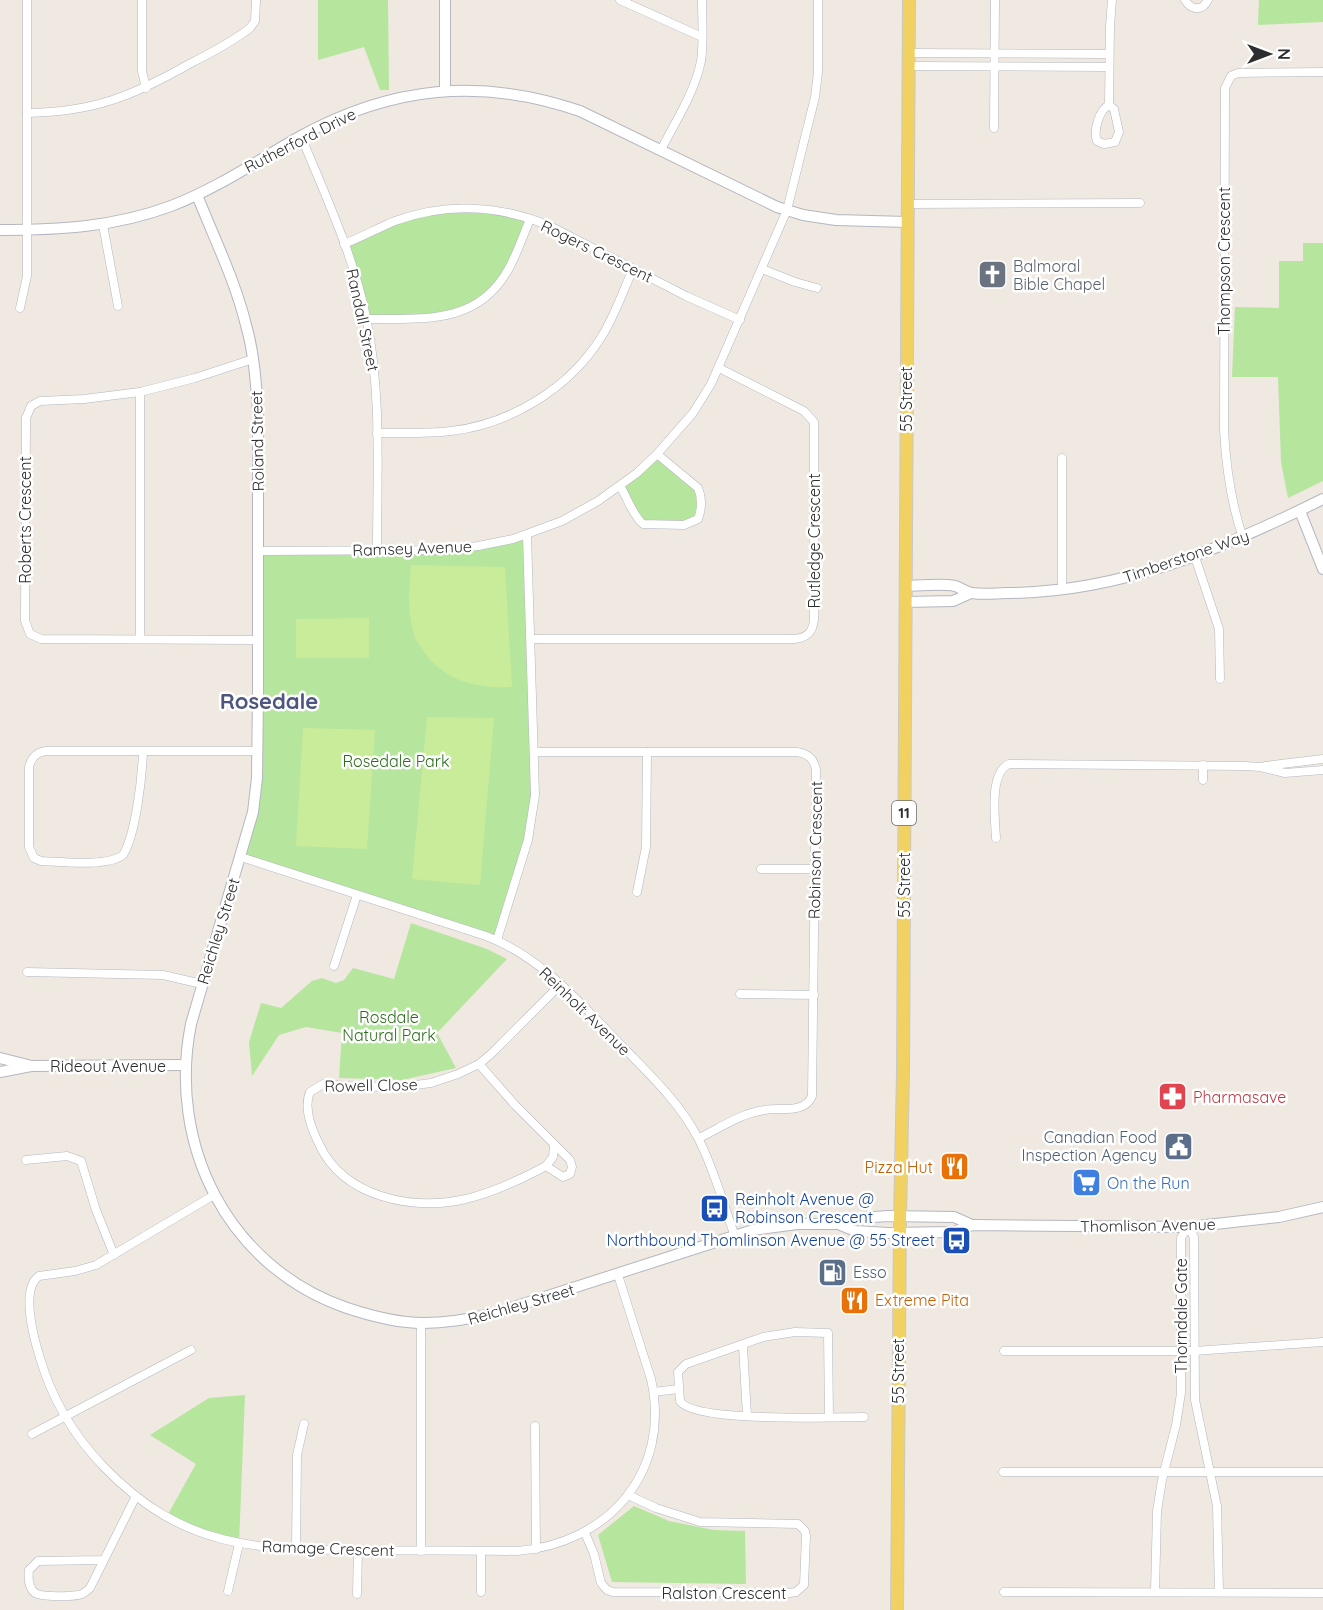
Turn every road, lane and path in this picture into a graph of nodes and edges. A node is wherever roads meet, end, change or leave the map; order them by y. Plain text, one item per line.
1 (27, 0) edge
2 (142, 0) edge
3 (256, 0) edge
4 (445, 0) edge
5 (620, 0) edge
6 (702, 0) edge
7 (818, 0) edge
8 (909, 0) edge
9 (995, 0) edge
10 (1112, 0) edge
11 (1185, 0) edge
12 (1208, 0) edge
13 (702, 37) junction
14 (909, 53) junction
15 (995, 54) junction
16 (1109, 54) junction
17 (909, 66) junction
18 (995, 67) junction
19 (1109, 67) junction
20 (1323, 72) edge
21 (146, 88) junction
22 (445, 90) junction
23 (1109, 105) junction
24 (27, 113) junction
25 (994, 128) dead end
26 (301, 136) junction
27 (661, 150) junction
28 (197, 195) junction
29 (1140, 203) dead end
30 (907, 204) junction
31 (787, 210) junction
32 (530, 219) junction
33 (907, 222) junction
34 (104, 225) junction
35 (0, 230) edge
36 (27, 230) junction
37 (344, 244) junction
38 (633, 269) junction
39 (762, 269) junction
40 (818, 288) dead end
41 (118, 306) dead end
42 (20, 308) dead end
43 (366, 319) junction
44 (740, 320) junction
45 (254, 359) junction
46 (719, 368) junction
47 (140, 392) junction
48 (377, 433) junction
49 (657, 454) junction
50 (1062, 458) dead end
51 (620, 486) junction
52 (1323, 499) edge
53 (1300, 511) junction
54 (527, 536) junction
55 (1243, 538) junction
56 (377, 550) junction
57 (258, 551) junction
58 (1195, 556) junction
59 (1323, 569) edge
60 (905, 586) junction
61 (1062, 590) junction
62 (971, 593) junction
63 (904, 602) junction
64 (140, 639) junction
65 (531, 639) junction
66 (258, 640) junction
67 (1220, 679) dead end
68 (258, 698) joint
69 (257, 751) junction
70 (143, 752) junction
71 (534, 752) junction
72 (647, 752) junction
73 (1323, 759) edge
74 (1203, 765) junction
75 (1260, 767) junction
76 (1323, 770) edge
77 (1203, 780) dead end
78 (996, 838) dead end
79 (241, 857) junction
80 (761, 869) dead end
81 (815, 869) junction
82 (637, 892) dead end
83 (357, 895) junction
84 (496, 940) junction
85 (334, 966) dead end
86 (27, 972) dead end
87 (202, 984) junction
88 (561, 984) junction
89 (740, 994) dead end
90 (814, 996) junction
91 (0, 1058) edge
92 (479, 1064) junction
93 (185, 1065) junction
94 (31, 1066) junction
95 (0, 1072) edge
96 (699, 1138) junction
97 (554, 1145) junction
98 (26, 1160) dead end
99 (546, 1166) junction
100 (214, 1196) junction
101 (1323, 1208) edge
102 (900, 1217) junction
103 (838, 1224) junction
104 (972, 1226) junction
105 (1188, 1227) junction
106 (900, 1233) junction
107 (735, 1236) junction
108 (114, 1255) junction
109 (618, 1275) junction
110 (1195, 1289) junction
111 (1181, 1290) junction
112 (421, 1323) junction
113 (1323, 1342) edge
114 (743, 1346) junction
115 (190, 1350) dead end
116 (1181, 1350) junction
117 (1004, 1351) dead end
118 (1194, 1351) junction
119 (678, 1389) junction
120 (654, 1392) junction
121 (1179, 1410) junction
122 (1196, 1411) junction
123 (747, 1416) junction
124 (65, 1417) junction
125 (829, 1417) junction
126 (864, 1417) dead end
127 (304, 1424) dead end
128 (536, 1426) dead end
129 (32, 1434) dead end
130 (1003, 1472) dead end
131 (1164, 1472) junction
132 (1210, 1472) junction
133 (1323, 1472) edge
134 (628, 1495) junction
135 (136, 1496) junction
136 (585, 1533) junction
137 (239, 1544) junction
138 (296, 1550) junction
139 (358, 1550) junction
140 (536, 1550) junction
141 (421, 1551) junction
142 (480, 1551) junction
143 (102, 1560) junction
144 (228, 1591) dead end
145 (480, 1592) dead end
146 (1004, 1592) dead end
147 (1155, 1592) junction
148 (1219, 1592) junction
149 (1323, 1593) edge
150 (357, 1594) dead end
151 (897, 1610) edge

1 - 24 street
2 - 21 street
3 - 21 street
4 - 22 street
5 - 13 street
6 - 13 street
7 - 31 street, Ramsey Avenue
8 - 14 main road, 55 Street / 11
9 - 15 street
10 - 16 street
11 - 12 street
13 - 27 street
14 - 15 street
14 - 17 main road, 55 Street / 11
15 - 16 street
15 - 18 street
16 - 19 street
17 - 18 street
17 - 30 main road, 55 Street / 11
18 - 19 street
18 - 25 street
19 - 23 street
20 - 55 street, Thompson Crescent
21 - 24 street
22 - 26 street, Rutherford Drive
22 - 27 street, Rutherford Drive
23 - 23 street
24 - 36 street
26 - 28 street, Rutherford Drive
26 - 37 street, Randall Street
27 - 31 street, Rutherford Drive
28 - 34 street, Rutherford Drive
28 - 45 street, Roland Street
29 - 30 street
30 - 33 main road, 55 Street / 11
31 - 33 street, Rutherford Drive
31 - 39 street, Ramsey Avenue
32 - 37 street, Rogers Crescent
32 - 38 street, Rogers Crescent
32 - 43 street
33 - 60 main road, 55 Street / 11
34 - 36 street, Rutherford Drive
34 - 41 street
35 - 36 street, Rutherford Drive
36 - 42 street
37 - 43 street, Randall Street
38 - 44 street, Rogers Crescent
38 - 48 street
39 - 40 street
39 - 44 street, Ramsey Avenue
43 - 48 street, Randall Street
44 - 46 street, Ramsey Avenue
45 - 47 street, Roberts Crescent
45 - 57 street, Roland Street
46 - 49 street, Ramsey Avenue
46 - 65 street, Rutledge Crescent
47 - 64 street
47 - 64 street, Roberts Crescent
48 - 56 street, Randall Street
49 - 51 street, Ramsey Avenue
49 - 51 street
50 - 61 street
51 - 54 street, Ramsey Avenue
52 - 53 street, Timberstone Way
53 - 55 street, Timberstone Way
53 - 59 street
54 - 56 street, Ramsey Avenue
54 - 65 street
55 - 58 street, Timberstone Way
56 - 57 street, Ramsey Avenue
57 - 66 street, Roland Street
58 - 61 street, Timberstone Way
58 - 67 street
60 - 62 street, Timberstone Way
60 - 63 main road, 55 Street / 11
61 - 62 street, Timberstone Way
62 - 63 street, Timberstone Way
63 - 102 main road, 55 Street / 11
64 - 66 street, Roberts Crescent
65 - 71 street
66 - 68 street, Roland Street
68 - 69 street, Reichley Street
69 - 70 street
69 - 79 street, Reichley Street
70 - 70 street
71 - 72 street, Robinson Crescent
71 - 84 street
72 - 81 street, Robinson Crescent
72 - 82 street
73 - 75 street
74 - 75 street
74 - 77 street
74 - 78 street
75 - 76 street
79 - 83 street, Reinholt Avenue
79 - 87 street, Reichley Street
80 - 81 street
81 - 90 street, Robinson Crescent
83 - 84 street, Reinholt Avenue
83 - 85 street
84 - 88 street, Reinholt Avenue
86 - 87 street
87 - 93 street, Reichley Street
88 - 92 street, Rowell Close
88 - 96 street, Reinholt Avenue
89 - 90 street
90 - 96 street, Robinson Crescent
91 - 94 street, Rideout Avenue
92 - 97 street
92 - 99 street, Rowell Close
93 - 94 street, Rideout Avenue
93 - 100 street, Reichley Street
94 - 95 street, Rideout Avenue
96 - 107 street, Reinholt Avenue
97 - 99 street
97 - 99 street
98 - 108 street
100 - 108 street, Ramage Crescent
100 - 112 street, Reichley Street
101 - 105 street, Thomlison Avenue
102 - 103 street, Reichley Street
102 - 104 street, Thomlison Avenue
102 - 106 main road, 55 Street / 11
103 - 106 street, Reichley Street
103 - 107 street, Reichley Street
104 - 105 street, Thomlison Avenue
104 - 106 street, Thomlison Avenue
105 - 110 street, Thorndale Gate
105 - 111 street, Thorndale Gate
106 - 151 main road, 55 Street / 11
107 - 109 street, Reichley Street
108 - 124 street, Ramage Crescent
109 - 112 street, Reichley Street
109 - 120 street, Ramage Crescent
110 - 111 street
110 - 118 street, Thorndale Gate
111 - 116 street, Thorndale Gate
112 - 141 street
113 - 118 street
114 - 119 street
114 - 123 street
114 - 125 street
115 - 124 street
116 - 117 street
116 - 118 street
116 - 121 street, Thorndale Gate
118 - 122 street, Thorndale Gate
119 - 120 street
119 - 123 street
120 - 134 street, Ramage Crescent
121 - 122 street
121 - 131 street, Thorndale Gate
122 - 132 street, Thorndale Gate
123 - 125 street
124 - 129 street
124 - 135 street, Ramage Crescent
125 - 126 street
127 - 138 street
128 - 140 street
130 - 131 street
131 - 132 street
131 - 147 street, Thorndale Gate
132 - 133 street
132 - 148 street, Thorndale Gate
134 - 136 street, Ramage Crescent
134 - 136 street, Ralston Crescent
135 - 137 street, Ramage Crescent
135 - 143 street
136 - 140 street, Ramage Crescent
137 - 138 street, Ramage Crescent
137 - 144 street
138 - 139 street, Ramage Crescent
139 - 141 street, Ramage Crescent
139 - 150 street
140 - 142 street, Ramage Crescent
141 - 142 street, Ramage Crescent
142 - 145 street
143 - 143 street
146 - 147 street
147 - 148 street
148 - 149 street

